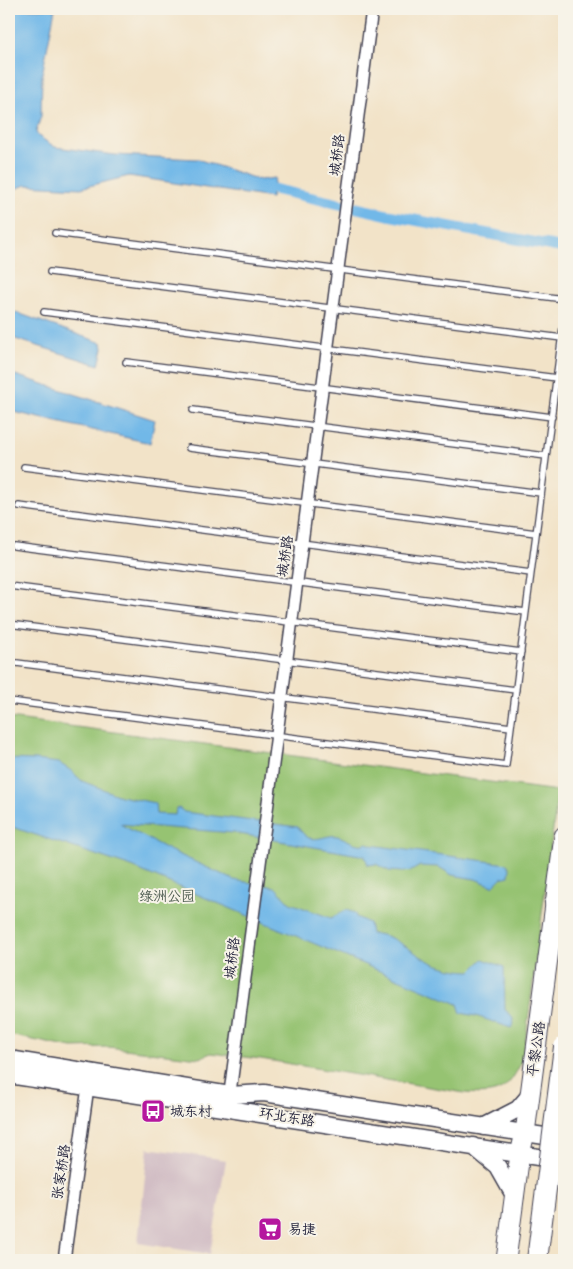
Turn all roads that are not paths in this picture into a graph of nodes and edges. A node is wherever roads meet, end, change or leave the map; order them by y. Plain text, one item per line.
1 (372, 9) edge
2 (55, 233) dead end
3 (338, 270) junction
4 (50, 272) dead end
5 (564, 299) edge
6 (332, 308) junction
7 (44, 312) dead end
8 (564, 319) edge
9 (562, 338) junction
10 (327, 348) junction
11 (126, 362) dead end
12 (556, 378) junction
13 (322, 387) junction
14 (193, 410) dead end
15 (552, 417) junction
16 (317, 426) junction
17 (189, 448) dead end
18 (546, 456) junction
19 (312, 464) junction
20 (24, 467) dead end
21 (542, 493) junction
22 (307, 504) junction
23 (19, 506) dead end
24 (536, 533) junction
25 (302, 543) junction
26 (14, 546) dead end
27 (531, 573) junction
28 (296, 582) junction
29 (9, 586) edge
30 (526, 612) junction
31 (291, 622) junction
32 (9, 624) edge
33 (520, 652) junction
34 (286, 660) junction
35 (9, 662) edge
36 (516, 690) junction
37 (281, 698) junction
38 (9, 700) edge
39 (511, 727) junction
40 (276, 735) junction
41 (564, 836) edge
42 (560, 895) edge
43 (564, 1047) edge
44 (9, 1059) edge
45 (9, 1074) edge
46 (88, 1087) junction
47 (530, 1095) junction
48 (229, 1101) junction
49 (483, 1127) junction
50 (525, 1133) junction
51 (564, 1139) edge
52 (473, 1146) junction
53 (520, 1154) junction
54 (564, 1161) edge
55 (515, 1197) junction
56 (64, 1260) edge
57 (506, 1260) edge
58 (537, 1260) edge

1 - 3 street, 城桥路
2 - 3 lane
3 - 5 lane
3 - 6 street, 城桥路
4 - 6 lane
6 - 9 lane
6 - 10 street, 城桥路
7 - 10 lane
8 - 9 lane
9 - 12 lane
10 - 12 lane
10 - 13 street, 城桥路
11 - 13 lane
12 - 15 lane
13 - 15 lane
13 - 16 street, 城桥路
14 - 16 lane
15 - 18 lane
16 - 18 lane
16 - 19 street, 城桥路
17 - 19 lane
18 - 21 lane
19 - 21 lane
19 - 22 street, 城桥路
20 - 22 lane
21 - 24 lane
22 - 24 lane
22 - 25 street, 城桥路
23 - 25 lane
24 - 27 lane
25 - 27 lane
25 - 28 street, 城桥路
26 - 28 lane
27 - 30 lane
28 - 30 lane
28 - 31 street, 城桥路
29 - 31 lane
30 - 33 lane
31 - 33 lane
31 - 34 street, 城桥路
32 - 34 lane
33 - 36 lane
34 - 36 lane
34 - 37 street, 城桥路
35 - 37 lane
36 - 39 lane
37 - 39 lane
37 - 40 street, 城桥路
38 - 40 lane
39 - 40 lane
40 - 48 street, 城桥路
41 - 42 main road, 平黎公路
42 - 47 main road, 平黎公路
43 - 58 highway, bridge
44 - 48 main road, 环北东路
45 - 46 main road, 环北东路
46 - 48 main road, 环北东路
46 - 56 street, 张家桥路
47 - 49 main road
47 - 50 main road, 平黎公路
48 - 49 main road, 环北东路
48 - 52 main road, 环北东路
49 - 50 main road, 环北东路
50 - 51 main road, 环北东路
50 - 53 main road, 平黎公路
52 - 53 main road, 环北东路
52 - 55 main road
53 - 54 main road, 环北东路
53 - 55 main road, 平黎公路
55 - 57 main road, 平黎公路

